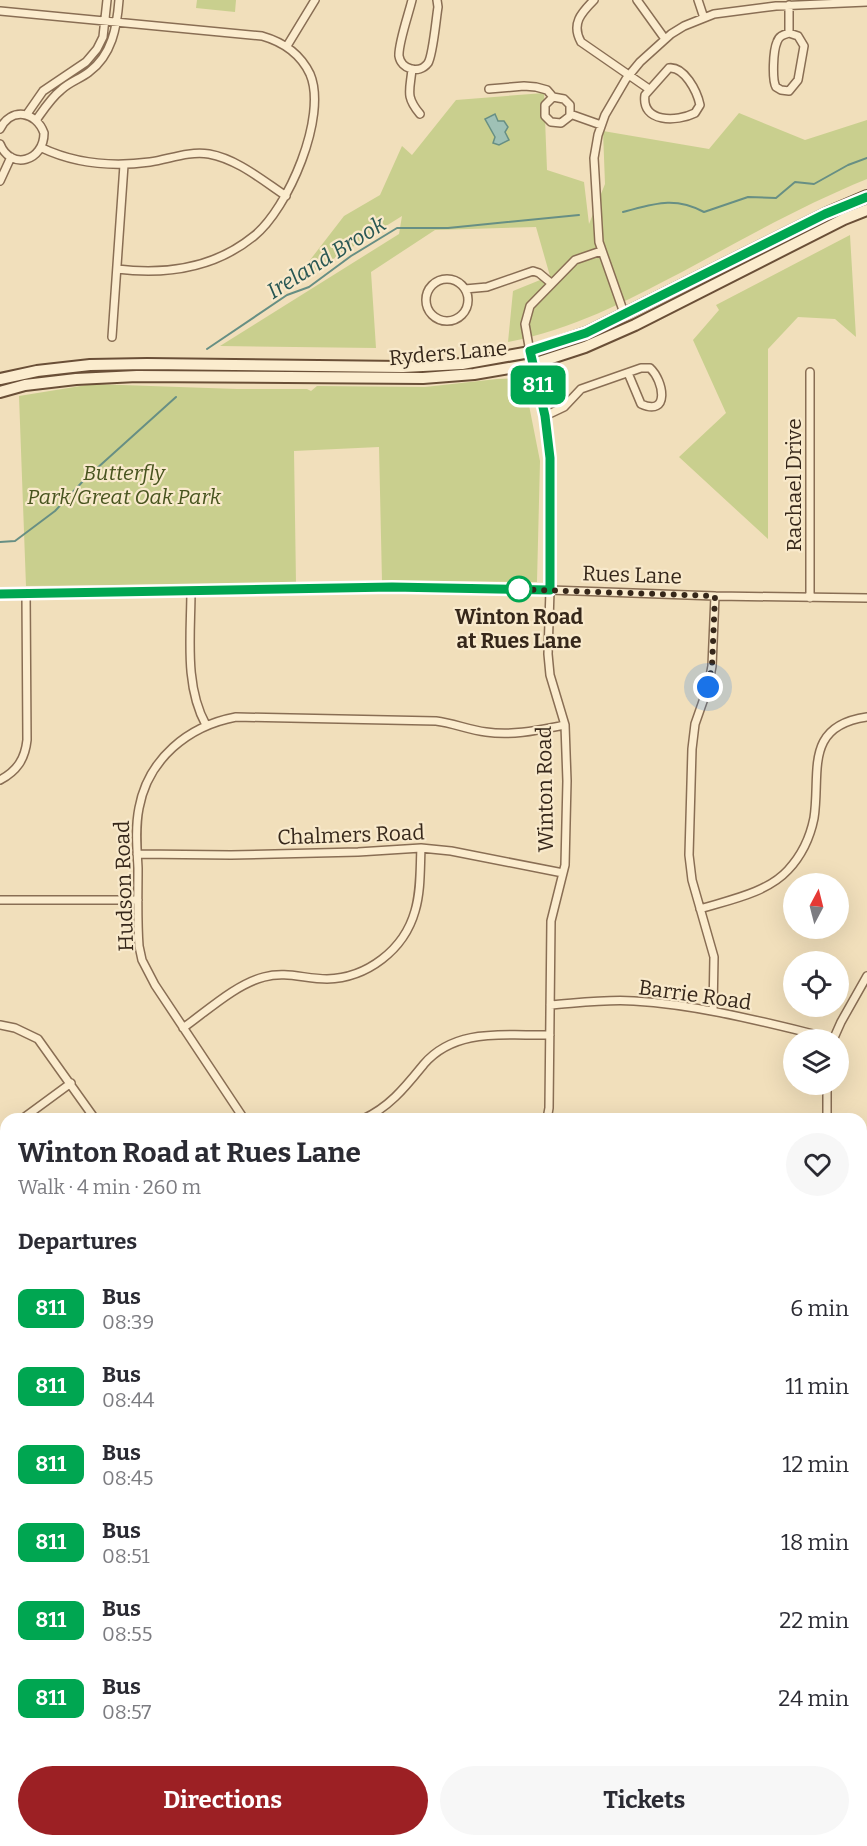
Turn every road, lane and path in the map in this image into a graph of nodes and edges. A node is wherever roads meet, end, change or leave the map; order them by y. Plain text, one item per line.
1 (107, 0) edge
2 (119, 0) edge
3 (315, 0) edge
4 (412, 0) edge
5 (437, 0) edge
6 (594, 0) edge
7 (638, 0) edge
8 (698, 0) edge
9 (867, 2) edge
10 (789, 5) junction
11 (0, 11) edge
12 (704, 18) junction
13 (106, 22) junction
14 (118, 23) junction
15 (789, 33) junction
16 (665, 39) junction
17 (287, 46) junction
18 (412, 69) junction
19 (629, 75) junction
20 (489, 89) dead end
21 (648, 89) junction
22 (553, 97) junction
23 (27, 114) junction
24 (420, 114) dead end
25 (570, 114) junction
26 (37, 119) junction
27 (601, 125) junction
28 (0, 128) edge
29 (0, 144) edge
30 (42, 148) junction
31 (11, 157) junction
32 (124, 165) junction
33 (0, 181) edge
34 (286, 196) junction
35 (867, 196) edge
36 (867, 210) edge
37 (601, 251) junction
38 (117, 269) junction
39 (551, 283) junction
40 (465, 289) junction
41 (624, 313) junction
42 (112, 337) dead end
43 (530, 351) junction
44 (533, 364) junction
45 (810, 372) dead end
46 (628, 373) junction
47 (0, 379) edge
48 (0, 392) edge
49 (545, 416) junction
50 (191, 590) junction
51 (550, 590) junction
52 (26, 593) junction
53 (0, 594) edge
54 (715, 596) junction
55 (810, 598) junction
56 (867, 598) edge
57 (867, 717) edge
58 (206, 725) junction
59 (565, 725) junction
60 (0, 780) edge
61 (421, 848) junction
62 (138, 854) junction
63 (563, 873) junction
64 (0, 900) edge
65 (138, 900) junction
66 (700, 909) junction
67 (866, 981) edge
68 (550, 1005) junction
69 (712, 1011) junction
70 (0, 1025) edge
71 (183, 1028) junction
72 (790, 1029) edge
73 (840, 1029) edge
74 (550, 1035) junction
75 (71, 1083) junction
76 (827, 1095) edge
77 (29, 1113) edge
78 (91, 1113) edge
79 (240, 1113) edge
80 (373, 1113) edge
81 (547, 1113) edge
82 (827, 1113) edge

1 - 13 street
2 - 14 street
3 - 17 street
4 - 18 street
5 - 18 street
6 - 19 street
7 - 16 street
8 - 12 street
9 - 10 street
10 - 12 street
10 - 15 street
11 - 13 street
12 - 16 street
13 - 14 street
13 - 23 street
14 - 17 street
14 - 26 street
15 - 15 street
16 - 19 street
17 - 34 street
18 - 24 street
19 - 21 street
19 - 27 street
20 - 22 street
21 - 21 street
22 - 25 street
22 - 25 street
23 - 26 street
23 - 28 street
25 - 27 street
26 - 30 street
27 - 37 street
29 - 31 street
30 - 31 street
30 - 32 street
31 - 33 street
32 - 34 street
32 - 38 street
34 - 38 street
35 - 41 main road, Ryders Lane
36 - 44 main road, Ryders Lane
37 - 39 street
37 - 41 street
38 - 42 street
39 - 40 street
39 - 43 street
40 - 40 street
41 - 43 main road, Ryders Lane
43 - 44 street, Winton Road
43 - 47 main road, Ryders Lane
44 - 48 main road, Ryders Lane
44 - 49 street, Winton Road
45 - 55 street, Rachael Drive
46 - 46 street
46 - 49 street
49 - 51 street, Winton Road
50 - 51 street, Rues Lane
50 - 52 street, Rues Lane
50 - 58 street
51 - 54 street, Rues Lane
51 - 59 street, Winton Road
52 - 53 street, Rues Lane
52 - 60 street
54 - 55 street, Rues Lane
54 - 66 street
55 - 56 street, Rues Lane
57 - 66 street
58 - 59 street, Hudson Road
58 - 62 street, Hudson Road
59 - 63 street, Winton Road
61 - 62 street, Chalmers Road
61 - 63 street, Chalmers Road
61 - 71 street
62 - 65 street, Hudson Road
63 - 68 street, Winton Road
64 - 65 street
65 - 71 street, Hudson Road
66 - 69 street
67 - 73 street
68 - 69 street, Barrie Road
68 - 74 street, Winton Road
69 - 72 street, Barrie Road
70 - 75 street
71 - 79 street, Hudson Road
74 - 80 street
74 - 81 street, Winton Road
75 - 77 street
75 - 78 street
76 - 82 street

